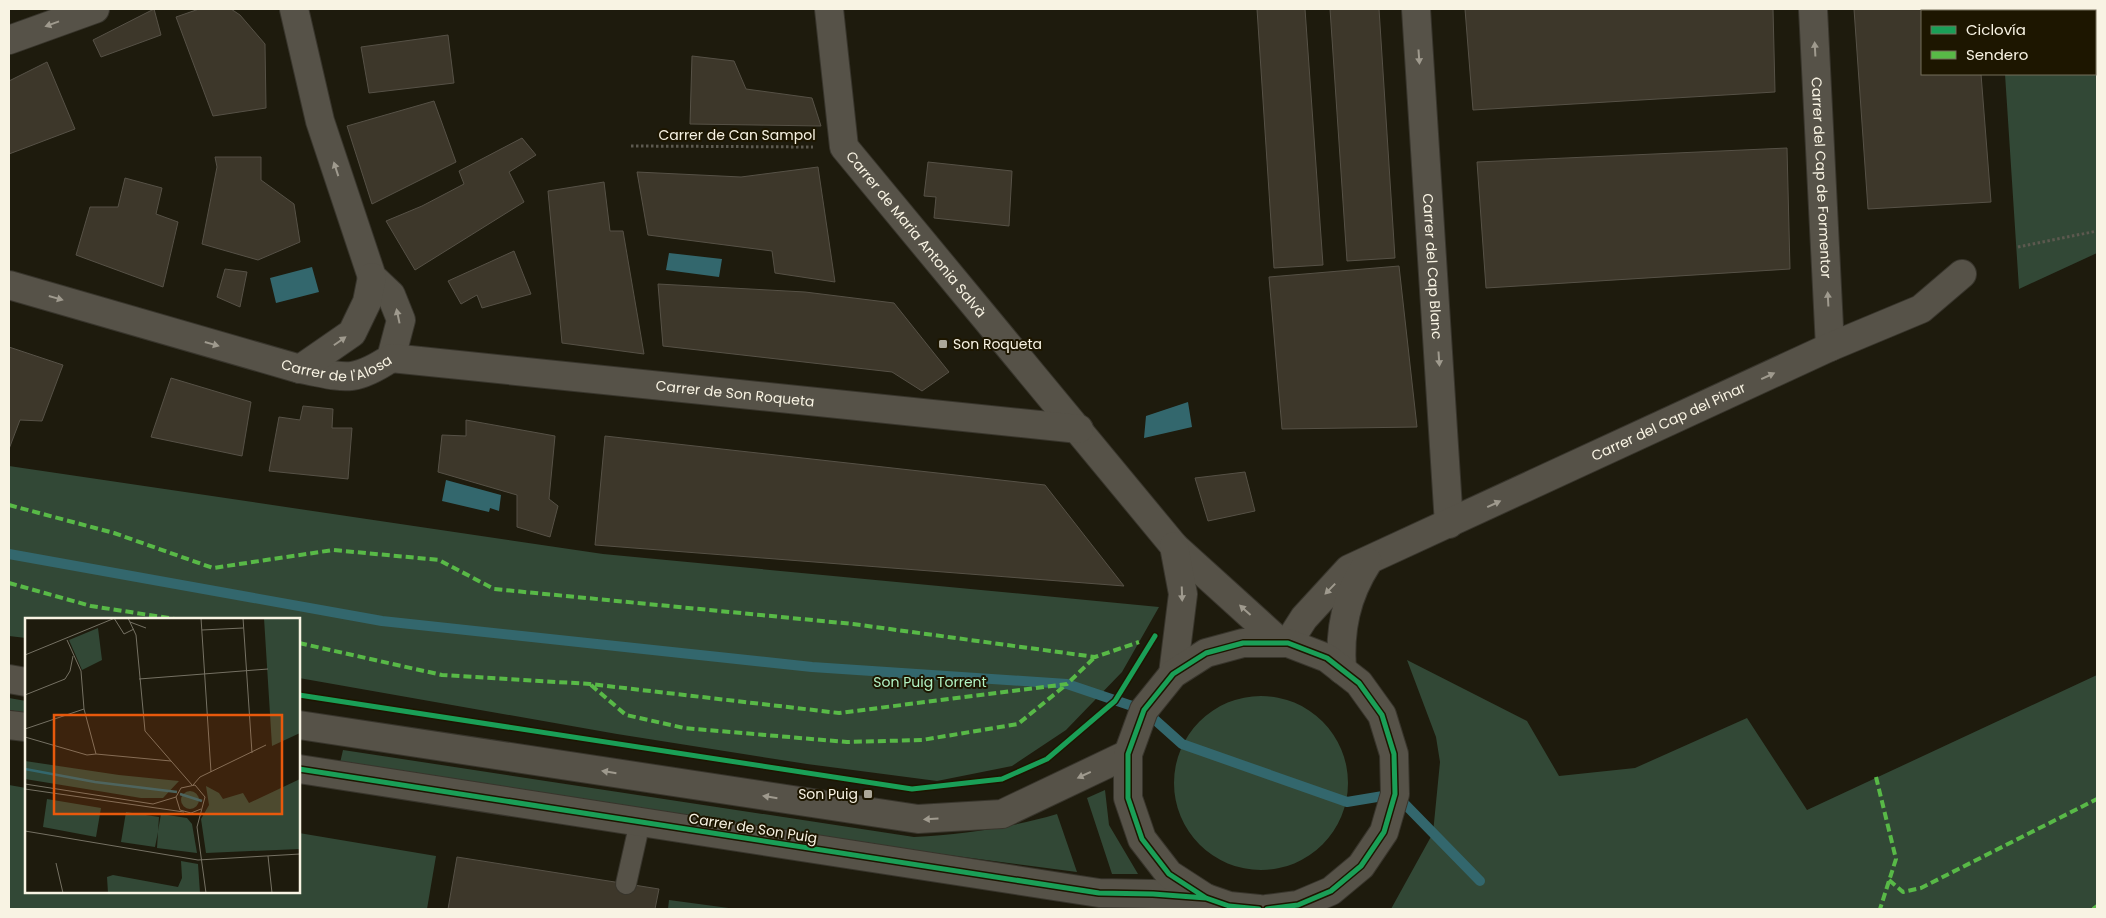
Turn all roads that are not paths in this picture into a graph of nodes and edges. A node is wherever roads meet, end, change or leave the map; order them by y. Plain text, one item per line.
1 (95, 9) edge
2 (294, 9) edge
3 (829, 9) edge
4 (1416, 9) edge
5 (1813, 9) edge
6 (9, 40) edge
7 (1962, 274) dead end
8 (372, 277) junction
9 (9, 285) edge
10 (1830, 347) junction
11 (391, 358) junction
12 (300, 369) junction
13 (1079, 429) junction
14 (1449, 524) junction
15 (1174, 546) junction
16 (1369, 561) junction
17 (1285, 643) junction
18 (1342, 670) junction
19 (1173, 674) junction
20 (9, 679) edge
21 (25, 682) edge
22 (9, 724) edge
23 (300, 725) edge
24 (25, 727) edge
25 (1128, 754) junction
26 (300, 770) edge
27 (640, 822) junction
28 (1361, 866) junction
29 (626, 884) dead end
30 (1222, 904) edge
31 (1259, 909) edge
32 (1267, 909) edge
33 (1342, 909) edge

1 -> 6 street
8 -> 2 street, Carrer de l'Alosa
3 - 13 street, Carrer de Maria Antonia Salvà
4 -> 14 street, Carrer del Cap Blanc
10 -> 5 street, Carrer del Cap de Formentor
7 - 10 street, Carrer del Cap del Pinar
11 -> 8 street, Carrer de l'Alosa
12 -> 8 street
9 -> 12 street, Carrer de l'Alosa
14 -> 10 street, Carrer del Cap del Pinar
11 - 12 street, Carrer de l'Alosa
11 - 13 street, Carrer de Son Roqueta
13 - 15 street, Carrer de Maria Antonia Salvà
14 - 16 street, Carrer del Cap del Pinar
17 -> 15 street, Carrer de Maria Antonia Salvà
15 -> 19 street, Carrer de Maria Antonia Salvà
16 -> 17 street, Carrer del Cap del Pinar
16 - 18 street
17 - 18 street
17 - 19 street
18 - 28 street
19 - 25 street
20 - 21 street
22 - 24 street
25 -> 23 street
25 - 30 street
26 - 27 street, Carrer de Son Puig
27 - 29 lane
27 - 30 street, Carrer de Son Puig
28 - 32 street
28 - 33 street
30 - 31 street, Carrer de Son Puig

